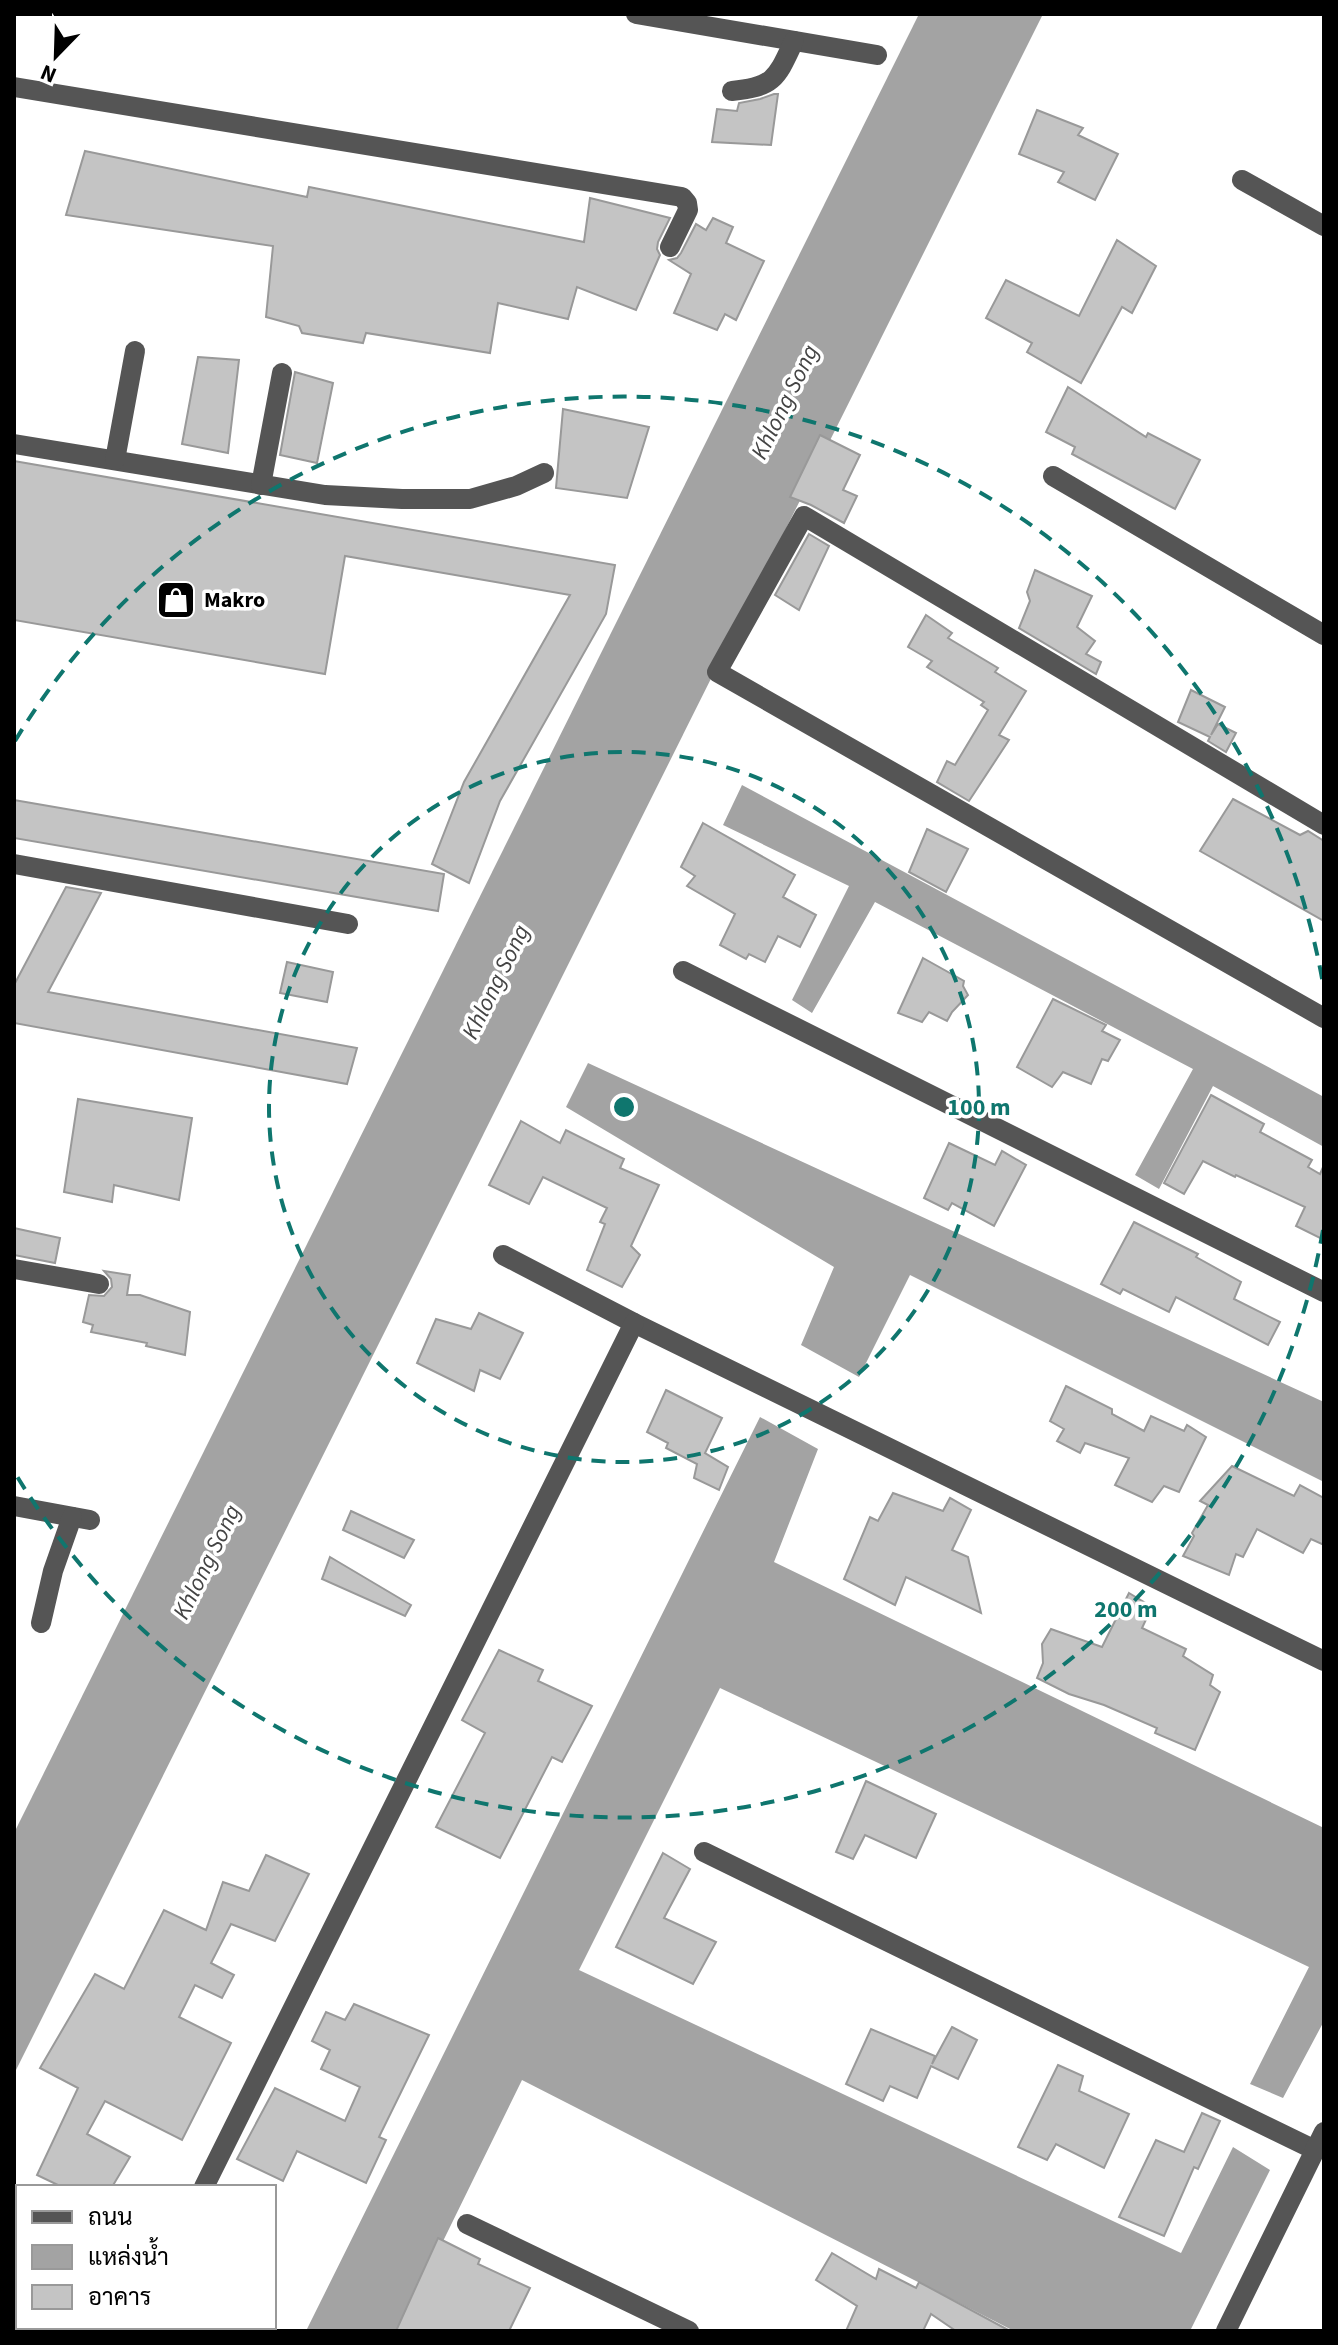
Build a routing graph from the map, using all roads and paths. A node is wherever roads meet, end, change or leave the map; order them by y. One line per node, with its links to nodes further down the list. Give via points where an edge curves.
1 (636, 14): 2 (street)
2 (794, 41): 3 (street); 5 (street, via 770,82)
3 (877, 55)
4 (14, 87): 8 (street, via 682,197 688,210)
5 (732, 91)
6 (1242, 180): 7 (street)
7 (1324, 226)
8 (670, 247)
9 (135, 351): 12 (street)
10 (282, 373): 15 (street)
11 (14, 444): 12 (street)
12 (115, 460): 15 (street)
13 (544, 473): 15 (street, via 470,499 325,495)
14 (1053, 476): 16 (street)
15 (261, 485)
16 (1324, 635)
17 (1324, 825): 21 (street, via 804,516 717,672)
18 (14, 864): 19 (street)
19 (348, 924)
20 (683, 971): 25 (street)
21 (1324, 1018)
22 (503, 1255): 26 (street)
23 (14, 1269): 24 (street)
24 (99, 1284)
25 (1324, 1292)
26 (634, 1323): 29 (street); 32 (street)
27 (14, 1506): 28 (street, via 81,1518 53,1571)
28 (41, 1623)
29 (1324, 1661)
30 (704, 1852): 31 (street)
31 (1319, 2141): 35 (street)
32 (205, 2185)
33 (467, 2224): 34 (street)
34 (689, 2331)
35 (1226, 2331)

